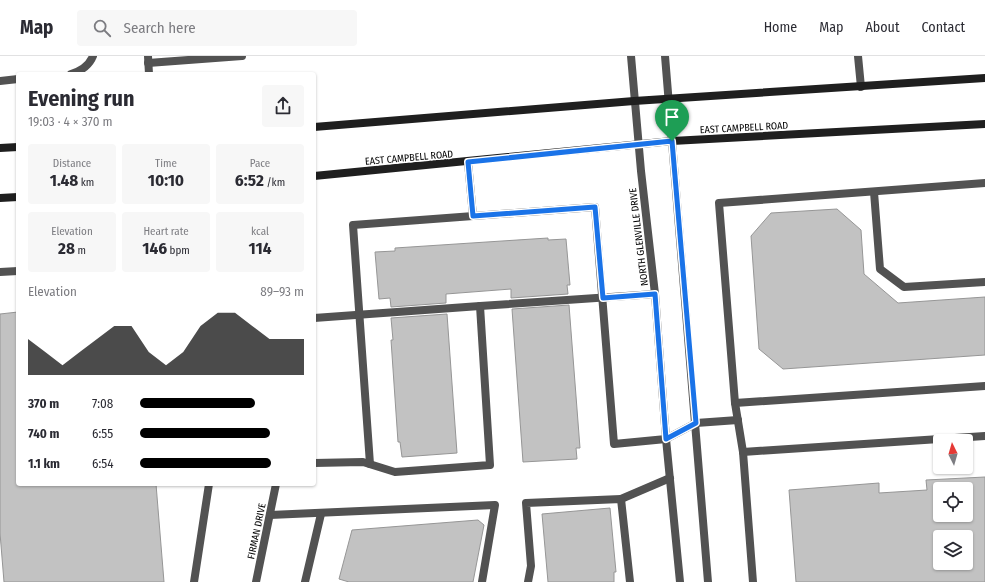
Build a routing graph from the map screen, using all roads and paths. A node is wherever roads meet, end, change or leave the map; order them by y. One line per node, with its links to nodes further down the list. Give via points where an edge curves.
1 (93, 56): 7 (street, via 90,63)
2 (242, 56): 6 (street)
3 (631, 56): 14 (street, NORTH GLENVILLE DRIVE)
4 (665, 56): 13 (street)
5 (858, 56): 12 (street)
6 (148, 59): 8 (street)
7 (75, 72)
8 (149, 72)
9 (985, 78): 12 (main road)
10 (16, 79): 11 (street)
11 (0, 81)
12 (861, 87): 13 (main road)
13 (669, 100): 14 (main road); 17 (street)
14 (634, 101): 16 (main road); 18 (street, NORTH GLENVILLE DRIVE)
15 (985, 124): 17 (main road, EAST CAMPBELL ROAD)
16 (316, 127)
17 (672, 141): 18 (main road, EAST CAMPBELL ROAD); 39 (street)
18 (638, 146): 21 (main road, EAST CAMPBELL ROAD); 31 (street, NORTH GLENVILLE DRIVE)
19 (16, 147): 20 (main road)
20 (0, 148)
21 (468, 162): 22 (main road, EAST CAMPBELL ROAD); 27 (street)
22 (316, 176)
23 (985, 183): 24 (street)
24 (874, 192): 30 (street, via 880,270 904,287); 37 (street, via 719,203)
25 (16, 197): 26 (main road)
26 (0, 198)
27 (473, 216): 32 (street, via 595,207); 34 (street, via 352,225)
28 (16, 271): 29 (street)
29 (0, 272)
30 (985, 282)
31 (655, 294): 32 (street); 41 (street, NORTH GLENVILLE DRIVE)
32 (603, 298): 33 (street); 41 (street, via 614,444)
33 (480, 306): 34 (street); 44 (street, via 490,465 396,472)
34 (359, 315): 35 (street); 44 (street)
35 (316, 318)
36 (985, 386): 37 (street)
37 (735, 403): 38 (street)
38 (738, 420): 39 (street); 42 (street)
39 (696, 423): 41 (street); 58 (street)
40 (985, 436): 42 (street)
41 (666, 439): 45 (street, NORTH GLENVILLE DRIVE)
42 (743, 452): 59 (street)
43 (316, 463): 44 (street)
44 (370, 464)
45 (670, 478): 48 (street); 57 (street, NORTH GLENVILLE DRIVE)
46 (209, 486): 51 (street)
47 (276, 486): 50 (street, FIRMAN DRIVE)
48 (621, 499): 55 (street, via 526,503 531,566); 56 (street)
49 (321, 514): 50 (street); 53 (street); 54 (street, via 495,505)
50 (270, 515): 52 (street, FIRMAN DRIVE)
51 (194, 582)
52 (256, 582)
53 (306, 582)
54 (482, 582)
55 (528, 582)
56 (630, 582)
57 (680, 582)
58 (708, 582)
59 (753, 582)

